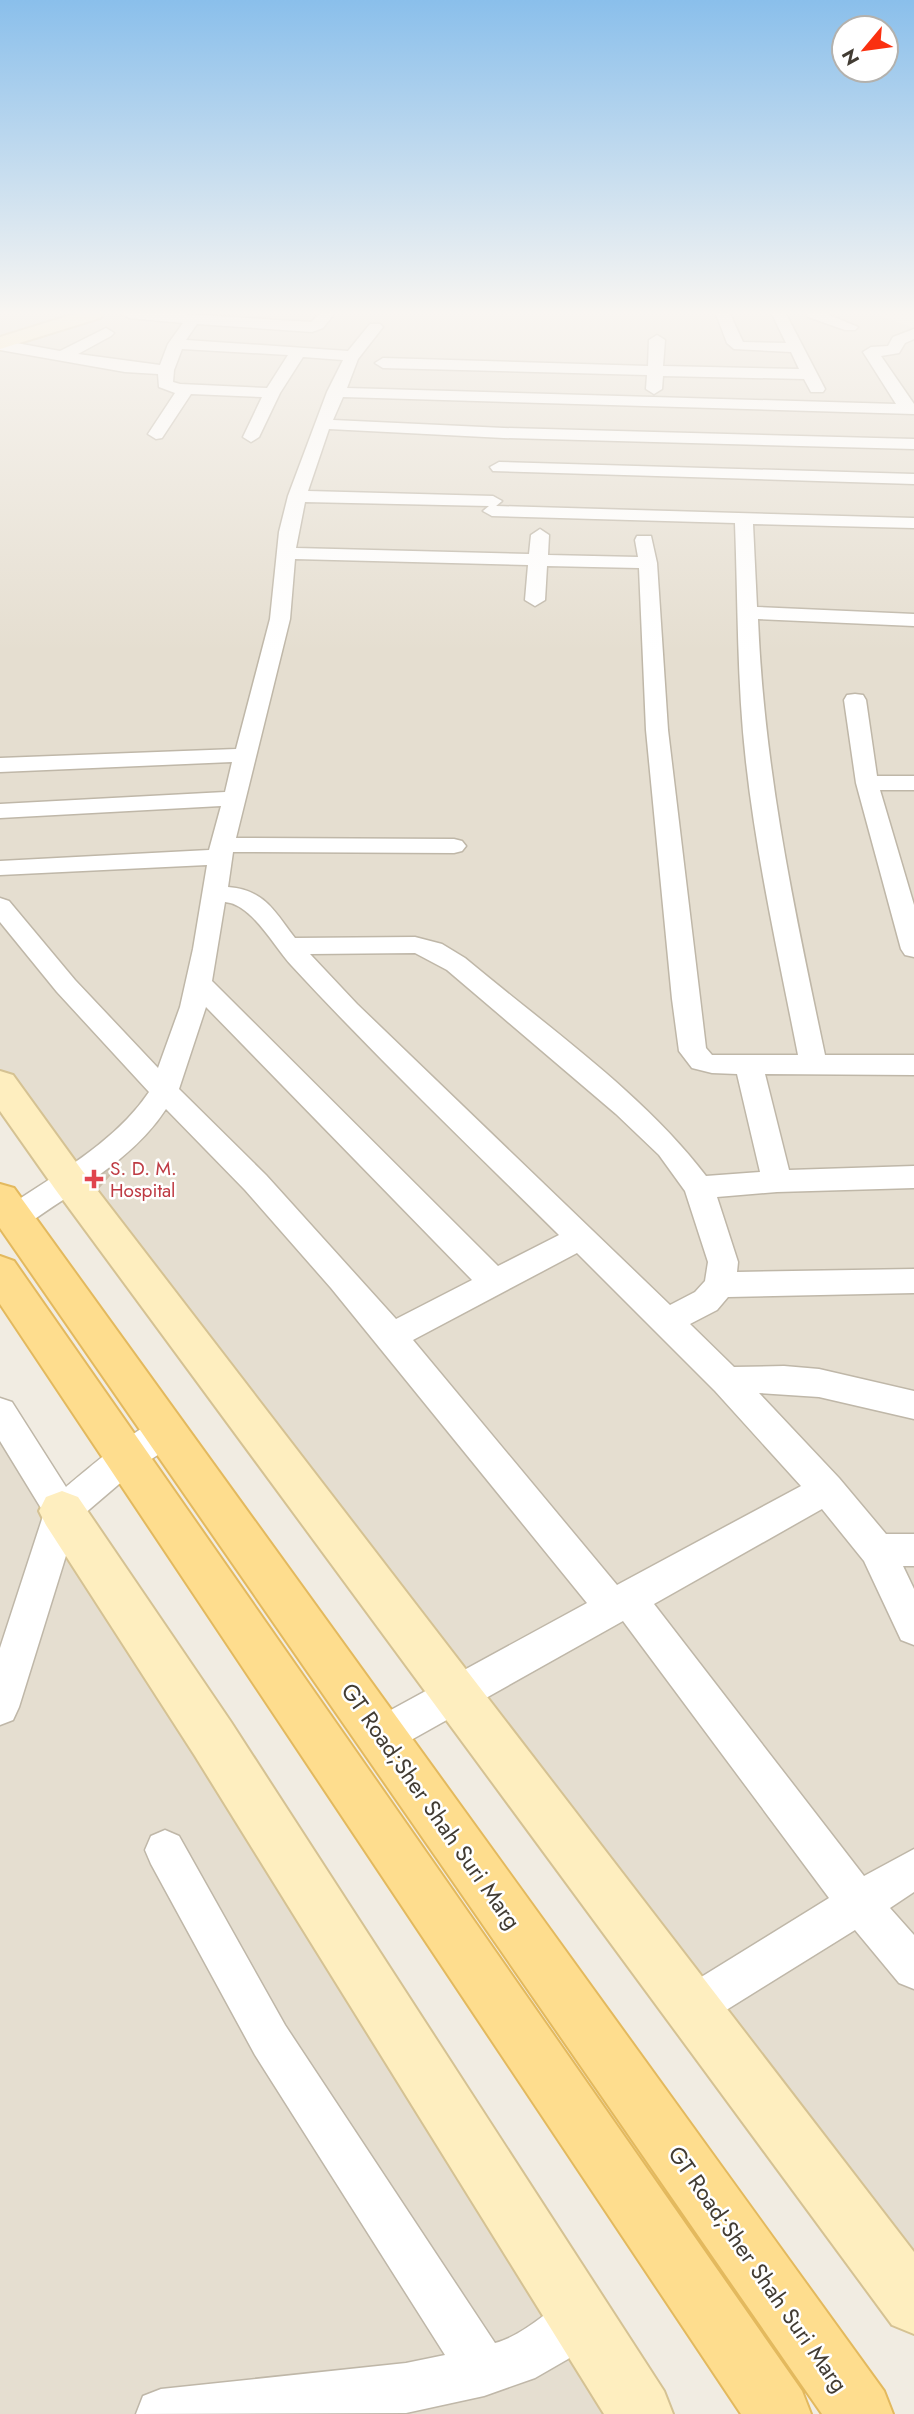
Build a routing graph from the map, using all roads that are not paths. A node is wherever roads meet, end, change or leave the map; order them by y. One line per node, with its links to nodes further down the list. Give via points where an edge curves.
1 (161, 427): 8 (street)
2 (256, 427): 10 (street)
3 (322, 427): 15 (street)
4 (376, 427): 7 (street)
5 (505, 427): 7 (street)
6 (654, 427): 9 (street)
7 (504, 433): 9 (street); 12 (street)
8 (156, 434)
9 (654, 436): 11 (street); 14 (street)
10 (251, 437)
11 (914, 444)
12 (499, 467): 14 (street); 16 (street)
13 (914, 480): 14 (street)
14 (652, 494): 16 (street); 17 (street)
15 (297, 496): 16 (street); 20 (street)
16 (492, 514)
17 (744, 517): 18 (street); 23 (street)
18 (914, 523)
19 (540, 535): 21 (street)
20 (286, 553): 21 (street); 26 (street, via 280,619)
21 (536, 560): 22 (street); 41 (street, via 646,552 657,730 690,1042 705,1063)
22 (535, 600)
23 (748, 614): 24 (street); 43 (street, via 757,764)
24 (914, 620)
25 (855, 700): 28 (street)
26 (243, 755): 27 (street); 30 (street)
27 (0, 765)
28 (867, 783): 29 (street); 36 (street)
29 (914, 783)
30 (233, 798): 31 (street); 33 (street)
31 (0, 811)
32 (454, 846): 33 (street)
33 (221, 851): 34 (street); 35 (street)
34 (0, 868)
35 (214, 894): 38 (street, via 247,898); 40 (street)
36 (907, 898): 39 (street)
37 (0, 906): 45 (street, via 66,986)
38 (288, 946): 49 (street, via 397,944 433,950 456,964 625,1107 669,1149); 51 (street)
39 (914, 949)
40 (199, 984): 45 (street); 54 (street)
41 (749, 1065): 43 (street); 48 (street)
42 (914, 1065): 43 (street)
43 (814, 1066)
44 (0, 1084): 47 (main road)
45 (164, 1091): 47 (street, via 121,1143); 57 (street, via 269,1195)
46 (914, 1177): 48 (street)
47 (68, 1179): 50 (street); 68 (main road)
48 (777, 1181): 49 (street)
49 (699, 1188): 55 (street, via 723,1262)
50 (7, 1208): 61 (main road, GT Road;Sher Shah Suri Marg)
51 (579, 1238): 54 (street); 56 (street)
52 (0, 1272): 61 (main road, GT Road;Sher Shah Suri Marg)
53 (914, 1281): 55 (street)
54 (494, 1282): 57 (street)
55 (720, 1285): 56 (street, via 706,1300)
56 (666, 1322): 58 (street)
57 (391, 1336): 66 (street)
58 (727, 1381): 59 (street, via 802,1381); 62 (street)
59 (914, 1405)
60 (0, 1412): 63 (street)
61 (146, 1445): 63 (street); 70 (main road, GT Road;Sher Shah Suri Marg); 81 (main road, GT Road;Sher Shah Suri Marg)
62 (827, 1489): 64 (street); 66 (street)
63 (62, 1511): 69 (street); 77 (main road, via 221,1751)
64 (877, 1550): 65 (street); 67 (street)
65 (914, 1550)
66 (620, 1602): 68 (street); 73 (street)
67 (914, 1628)
68 (457, 1694): 70 (street); 75 (main road)
69 (0, 1707)
70 (382, 1736): 82 (main road, GT Road;Sher Shah Suri Marg)
71 (165, 1850): 78 (street, via 270,2040)
72 (914, 1869): 73 (street)
73 (859, 1903): 74 (street); 75 (street)
74 (914, 1968)
75 (692, 2007): 76 (main road)
76 (914, 2303)
77 (579, 2318): 78 (street, via 518,2361); 80 (main road)
78 (484, 2371): 79 (street, via 406,2388)
79 (161, 2414)
80 (641, 2414)
81 (779, 2414)
82 (861, 2414)

